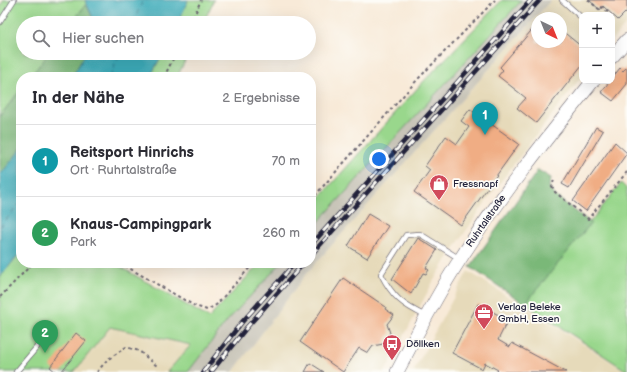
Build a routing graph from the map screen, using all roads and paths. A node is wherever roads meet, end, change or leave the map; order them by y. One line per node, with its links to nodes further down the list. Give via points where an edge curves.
1 (14, 0): 9 (lane)
2 (201, 0): 8 (path)
3 (495, 0): 17 (path, via 417,80)
4 (562, 0): 7 (lane)
5 (588, 0): 6 (path, via 600,10 602,7)
6 (607, 12)
7 (579, 15)
8 (194, 16)
9 (0, 22)
10 (627, 40): 11 (main road)
11 (615, 49)
12 (172, 60): 13 (path)
13 (166, 72)
14 (591, 84): 18 (main road, Ruhrtalstraße, via 532,157)
15 (627, 172): 16 (path, via 588,219 555,192 552,186)
16 (554, 180)
17 (316, 194)
18 (460, 259): 23 (main road, Ruhrtalstraße); 23 (lane, via 420,234 406,235 381,274 389,291 396,298)
19 (27, 268): 22 (path)
20 (129, 268): 21 (path, via 206,310 216,305)
21 (249, 268)
22 (0, 297)
23 (427, 316): 28 (main road, Ruhrtalstraße)
24 (37, 347): 26 (lane)
25 (158, 366): 27 (path, via 139,351 126,347 107,360)
26 (16, 372)
27 (97, 372)
28 (397, 372)

